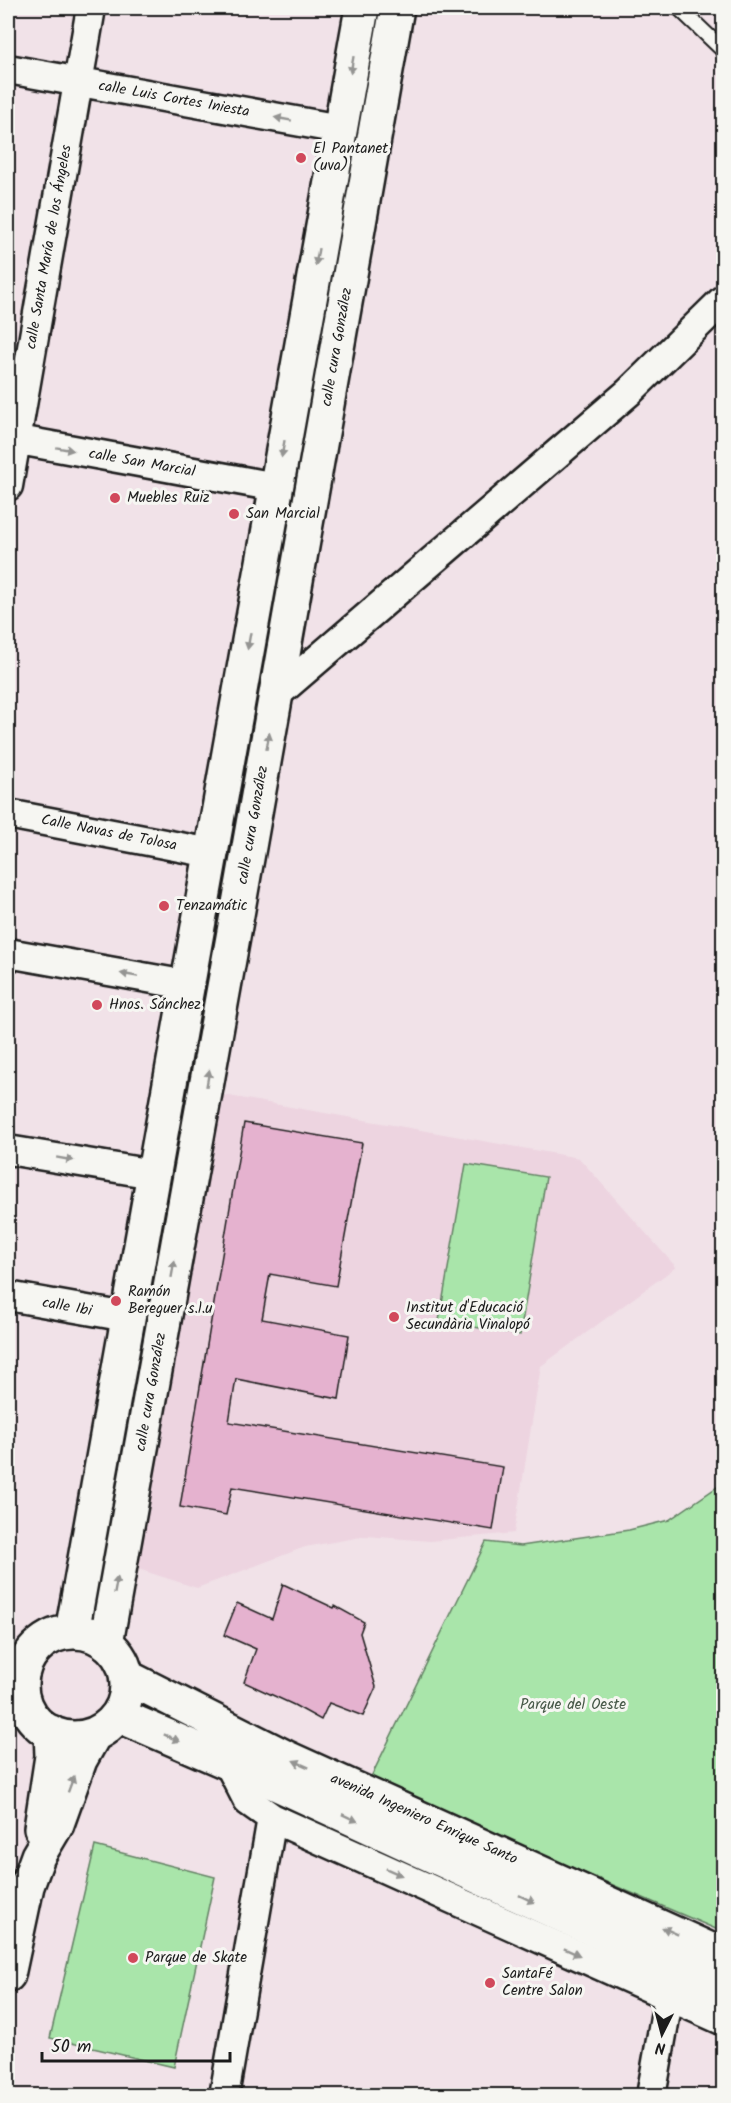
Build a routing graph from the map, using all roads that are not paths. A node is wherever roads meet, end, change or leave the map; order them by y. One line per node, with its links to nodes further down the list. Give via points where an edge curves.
1 (91, 8): 7 (street, calle Santa María de los Ángeles)
2 (362, 8): 8 (main road, one-way to 8)
3 (397, 8): 13 (main road, calle cura González)
4 (679, 8): 5 (lane)
5 (723, 51)
6 (8, 69): 7 (street, calle Luis Cortes Iniesta)
7 (78, 82): 8 (street, calle Luis Cortes Iniesta, one-way to 7); 10 (street, calle Santa María de los Ángeles)
8 (340, 129): 12 (main road, one-way to 12)
9 (723, 299): 13 (street, via 629,392)
10 (12, 439): 11 (street, calle Santa María de los Ángeles); 12 (street, calle San Marcial, one-way to 12)
11 (8, 486)
12 (276, 487): 15 (main road, one-way to 15)
13 (276, 695): 23 (main road, calle cura González, one-way to 13)
14 (8, 814): 15 (street, Calle Navas de Tolosa)
15 (211, 853): 17 (main road)
16 (8, 953): 17 (street, one-way to 16)
17 (187, 985): 19 (main road)
18 (8, 1150): 19 (street, one-way to 19)
19 (153, 1174): 21 (main road)
20 (8, 1296): 21 (street, calle Ibi)
21 (127, 1317): 22 (main road)
22 (72, 1632): 23 (main road); 24 (main road, via 50,1639)
23 (106, 1643): 25 (main road, via 116,1652)
24 (17, 1666): 27 (main road, via 23,1700 32,1717)
25 (127, 1677): 26 (main road, via 124,1703); 31 (main road, avenida Ingeniero Enrique Santo, one-way to 25, via 285,1757)
26 (106, 1724): 27 (main road, via 78,1738); 28 (main road, avenida Ingeniero Enrique Santo, one-way to 28); 30 (main road, one-way to 26, via 57,1824 80,1760)
27 (51, 1732): 30 (main road, via 51,1756)
28 (228, 1762): 29 (street, via 248,1801); 33 (main road, avenida Ingeniero Enrique Santo, one-way to 33)
29 (272, 1818): 34 (street, one-way to 34); 36 (street)
30 (24, 1875): 32 (main road)
31 (723, 1956)
32 (8, 1976)
33 (723, 1990)
34 (669, 1995): 35 (street); 37 (street)
35 (723, 2021)
36 (224, 2096)
37 (651, 2096)

